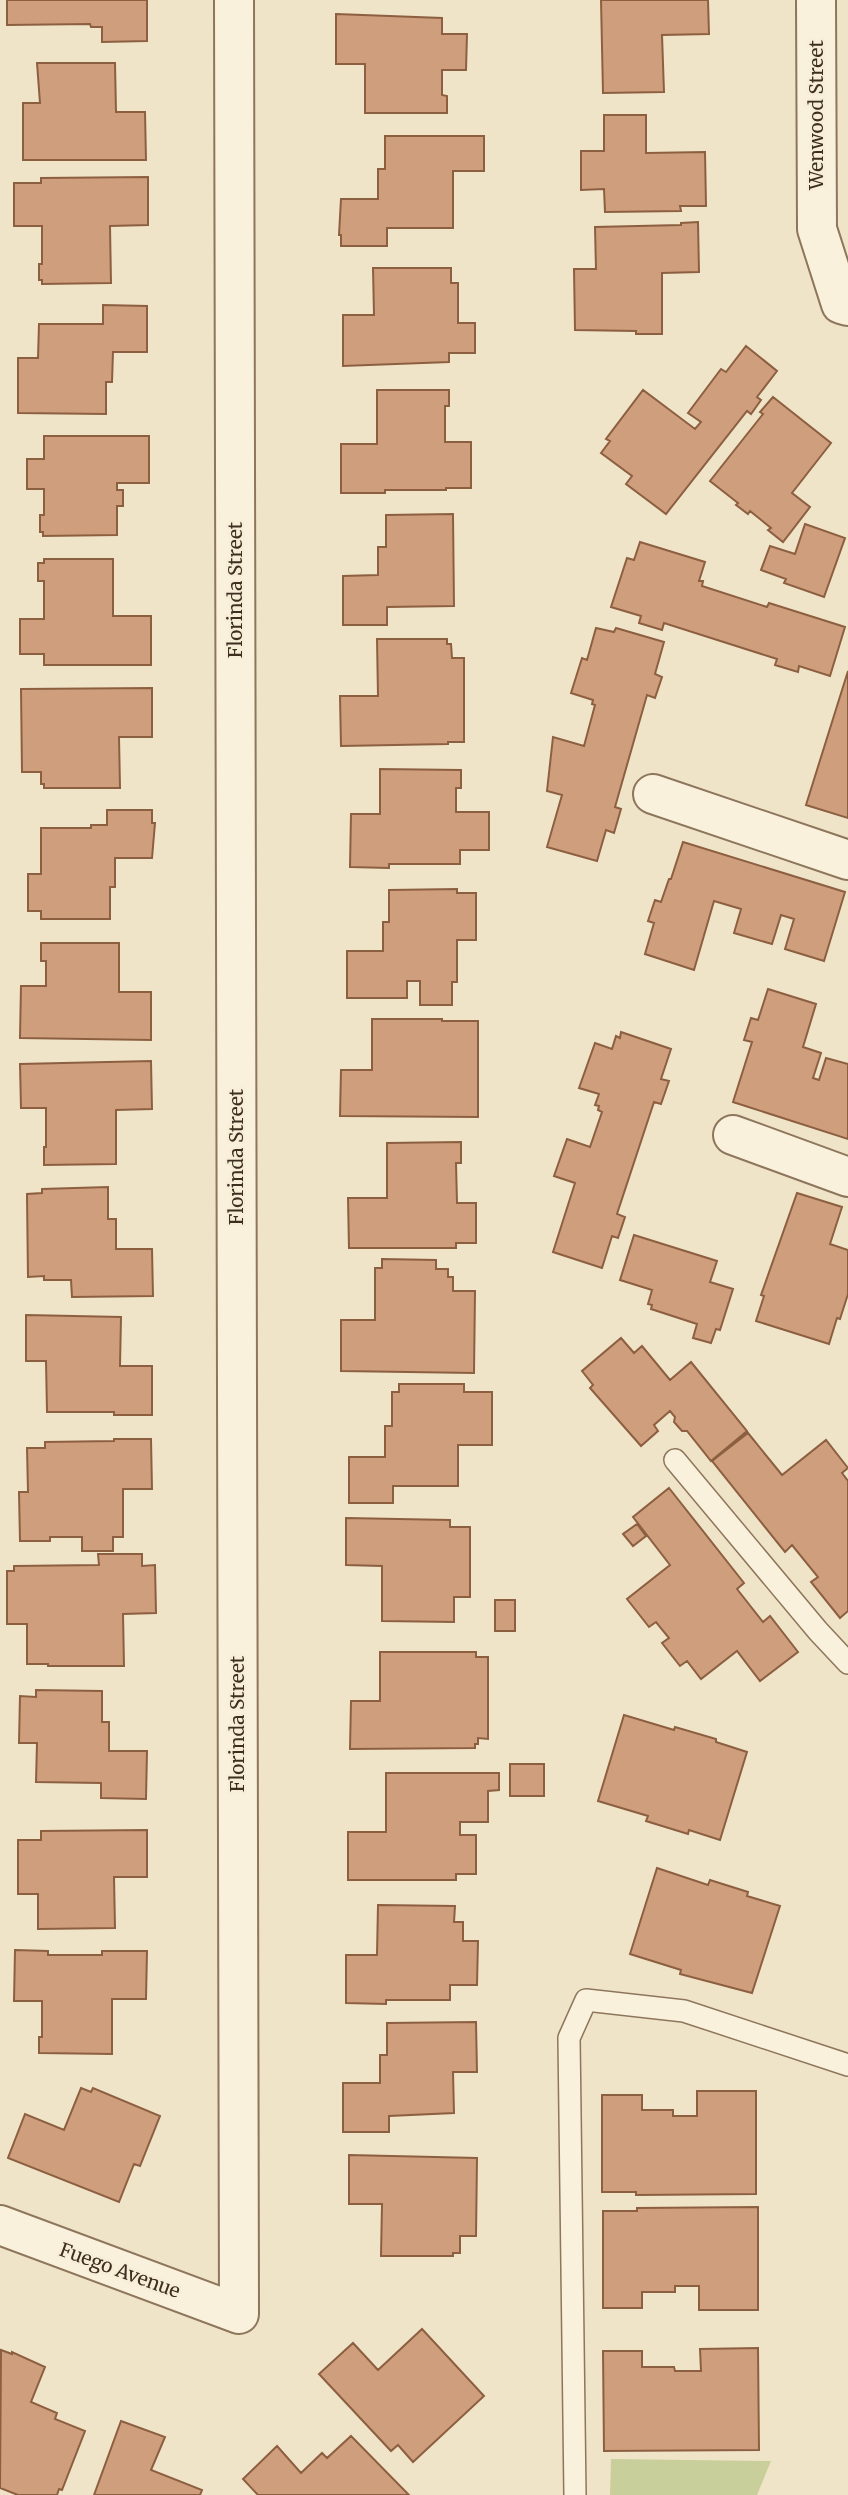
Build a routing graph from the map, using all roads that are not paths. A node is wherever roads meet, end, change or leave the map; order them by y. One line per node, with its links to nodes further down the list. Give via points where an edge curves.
1 (234, 0): 12 (street, Florinda Street)
2 (816, 0): 3 (street, Wenwood Street, via 817,229 841,304)
3 (848, 306)
4 (653, 794): 5 (street)
5 (848, 860)
6 (733, 1135): 7 (street)
7 (848, 1177)
8 (675, 1460): 9 (lane)
9 (848, 1663)
10 (848, 2066): 13 (lane, via 684,2011 586,2000 569,2038)
11 (0, 2225): 12 (street, Fuego Avenue)
12 (239, 2314)
13 (575, 2495)

